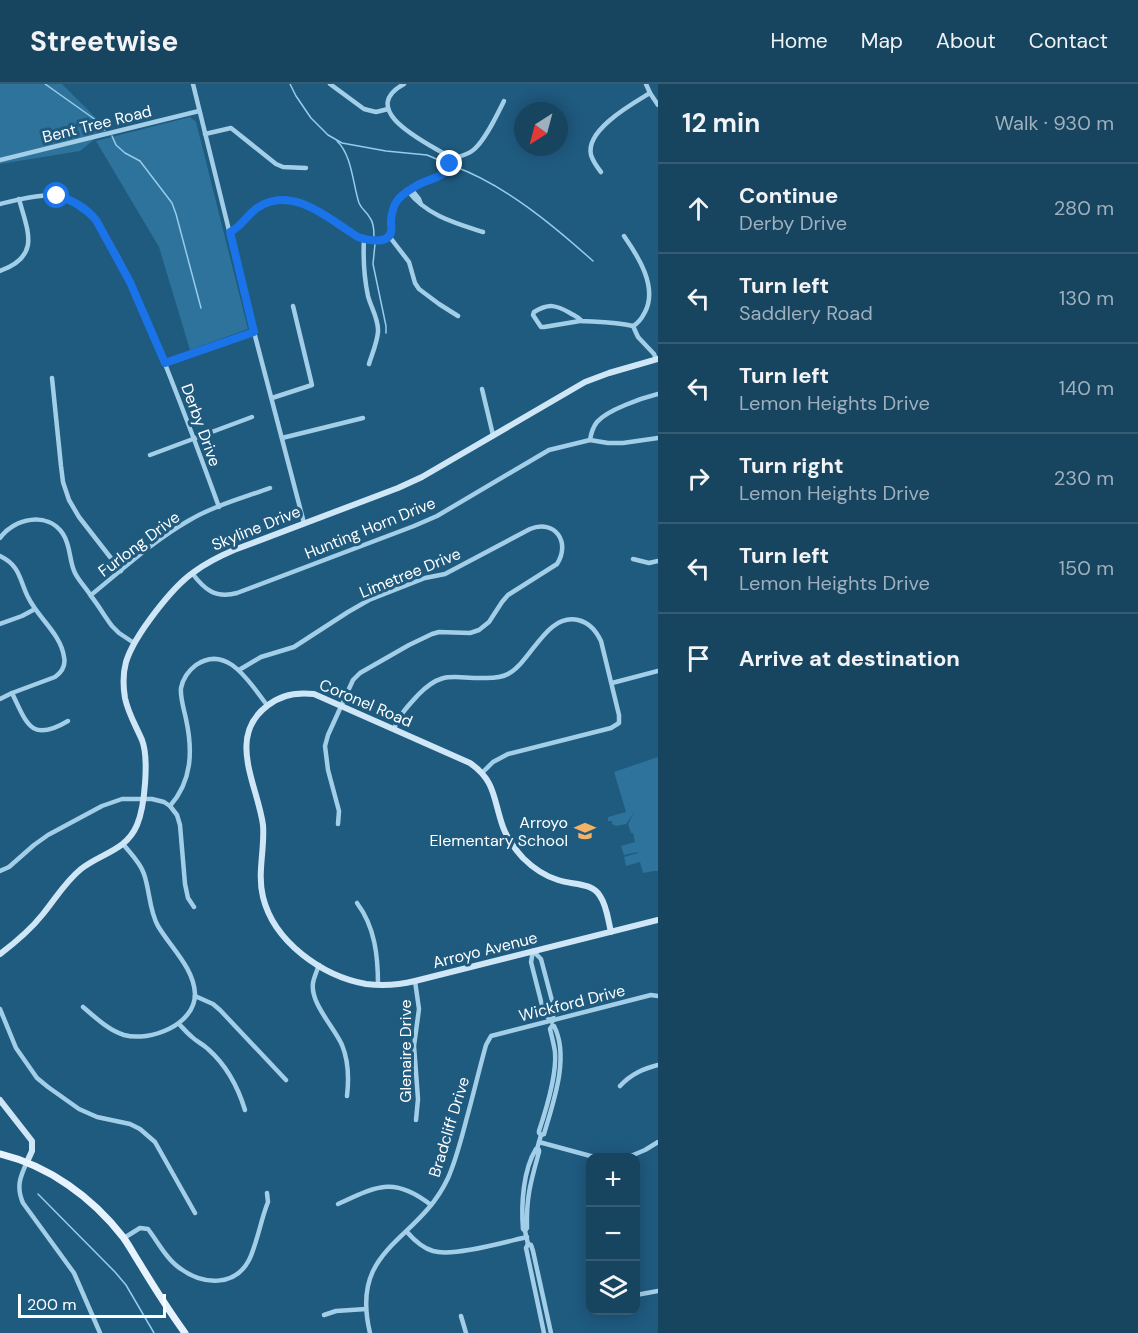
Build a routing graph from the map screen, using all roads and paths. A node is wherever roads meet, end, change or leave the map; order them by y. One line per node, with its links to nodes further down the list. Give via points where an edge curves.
1 (193, 84): 9 (street)
2 (330, 84): 8 (street, via 364,109)
3 (404, 84): 8 (street, via 387,98)
4 (646, 84): 5 (street)
5 (650, 93): 7 (street); 14 (street, via 599,131 591,155)
6 (504, 101): 12 (street, via 475,149)
7 (658, 105)
8 (388, 109): 12 (street, via 403,127)
9 (199, 111): 10 (street); 11 (street, Bent Tree Road)
10 (205, 134): 13 (street, via 231,128 270,161 283,167); 18 (street)
11 (0, 160)
12 (449, 160): 15 (street, via 445,173)
13 (306, 168)
14 (601, 172)
15 (410, 190): 19 (street, via 416,202 433,214); 20 (street, via 395,203)
16 (19, 199): 17 (street, Derby Drive); 23 (street, via 28,232 26,253 12,267); 30 (street, Derby Drive, via 57,196 74,201 90,213 130,282)
17 (0, 204)
18 (230, 232): 22 (street, via 263,204 291,200 309,206); 28 (street)
19 (483, 232)
20 (389, 236): 22 (street); 25 (street, via 409,262 419,289)
21 (624, 236): 27 (street, via 639,260 649,290 649,304)
22 (364, 239): 31 (street, via 363,265 378,331)
23 (0, 272)
24 (293, 306): 35 (street, via 312,386)
25 (458, 316)
26 (582, 321): 26 (street, via 558,306 541,308 533,315 541,327); 27 (street)
27 (633, 326): 29 (street)
28 (254, 332): 30 (street); 35 (street)
29 (657, 359): 38 (street, Skyline Drive, via 585,382)
30 (165, 363): 39 (street, Derby Drive)
31 (369, 364)
32 (52, 378): 51 (street, via 63,482 69,500)
33 (482, 389): 38 (street)
34 (658, 394): 42 (street, via 634,401 598,420)
35 (272, 398): 40 (street)
36 (252, 417): 39 (street)
37 (363, 418): 40 (street)
38 (493, 435): 46 (street, Skyline Drive, via 414,481)
39 (194, 438): 43 (street); 45 (street, Derby Drive)
40 (282, 438): 46 (street)
41 (658, 438): 42 (street, Hunting Horn Drive, via 623,443)
42 (590, 440): 52 (street, Hunting Horn Drive, via 541,454 414,526 237,593 213,592)
43 (150, 455)
44 (270, 488): 45 (street, Furlong Drive)
45 (219, 507): 51 (street, Furlong Drive, via 189,520)
46 (304, 523): 52 (street, Skyline Drive, via 222,555)
47 (0, 538): 53 (street, via 19,522 37,519 52,523 67,541 74,571)
48 (0, 556): 54 (street, via 15,568)
49 (633, 559): 50 (street)
50 (658, 561)
51 (121, 571): 53 (street, Furlong Drive)
52 (192, 573): 56 (street, Skyline Drive, via 168,597)
53 (91, 595): 56 (street, via 112,626)
54 (35, 609): 55 (street); 60 (street, via 61,647 64,666 56,677)
55 (0, 624)
56 (134, 643): 67 (street, Skyline Drive, via 123,687 126,706 145,748)
57 (239, 670): 62 (street); 63 (street, Limetree Drive, via 261,657 294,648 369,600 446,574 537,526 545,526 559,536 563,551 557,564 508,595 485,626 470,633 439,632 409,645 360,674); 68 (street, via 224,660 210,660 197,664 185,677 181,695 188,728 188,777)
58 (658, 671): 59 (street)
59 (612, 683): 65 (street, via 595,630 586,622 573,619 548,630 524,661 508,674 493,678 450,676 435,681 404,710); 66 (street, via 619,723 508,754)
60 (12, 693): 61 (street); 64 (street, via 30,726 49,731)
61 (0, 699)
62 (267, 705): 63 (street, Coronel Road, via 291,694 306,693); 78 (street, via 253,721 246,750 263,829 264,900 285,939)
63 (341, 705): 65 (street, Coronel Road); 69 (street, via 325,746 339,811)
64 (68, 722)
65 (394, 729): 66 (street, Coronel Road, via 462,758)
66 (482, 773): 75 (street, Coronel Road, via 492,787 502,825 518,853 553,879 595,890 602,898)
67 (143, 798): 68 (street); 70 (street, Skyline Drive, via 136,826); 71 (street, via 122,798 102,806 48,835)
68 (170, 806): 73 (street, via 179,820 185,884)
69 (338, 824)
70 (123, 844): 77 (street, Skyline Drive, via 75,874 29,930); 81 (street, via 142,869 153,917 191,975)
71 (0, 872)
72 (357, 903): 80 (street, via 369,921 376,946)
73 (194, 907)
74 (658, 920): 75 (street, Arroyo Avenue)
75 (611, 932): 76 (street, Arroyo Avenue)
76 (534, 951): 79 (street, Arroyo Avenue); 85 (street, via 531,962 544,1013); 85 (street, via 541,959 555,1012)
77 (0, 954)
78 (320, 965): 80 (street, Arroyo Avenue, via 347,980); 91 (street, via 314,976 313,992 343,1047 349,1077)
79 (415, 981): 80 (street, Arroyo Avenue); 94 (street, Glenaire Drive)
80 (378, 985)
81 (195, 996): 86 (street); 89 (street, via 220,1010)
82 (658, 996): 85 (street, Wickford Drive)
83 (82, 1007): 86 (street, via 124,1035 146,1035)
84 (0, 1009): 104 (street, via 16,1048 37,1078 79,1109 140,1129 155,1142)
85 (552, 1023): 87 (street, Wickford Drive); 95 (street, via 560,1045 560,1065 554,1099)
86 (179, 1024): 93 (street, via 225,1068)
87 (491, 1036): 103 (street, Bradcliff Drive, via 452,1169)
88 (658, 1065): 90 (street, via 634,1074)
89 (286, 1080)
90 (620, 1086)
91 (347, 1096)
92 (0, 1100): 100 (street, via 32,1141)
93 (245, 1110)
94 (416, 1120)
95 (539, 1142): 99 (street); 106 (street, via 527,1202)
96 (658, 1142): 97 (street)
97 (638, 1153)
98 (0, 1154): 100 (main road)
99 (586, 1155)
100 (27, 1162): 107 (main road, via 56,1177 91,1203); 114 (street, via 19,1186 23,1203 74,1273)
101 (267, 1193): 107 (street, via 249,1260 231,1279 206,1280 180,1269 148,1229 140,1228)
102 (338, 1204): 103 (street, via 387,1186 408,1190)
103 (431, 1205): 105 (street, Bradcliff Drive)
104 (195, 1213)
105 (407, 1232): 106 (street, via 425,1248 444,1253); 111 (street, Bradcliff Drive, via 378,1261 367,1286)
106 (527, 1237): 108 (street)
107 (124, 1238): 115 (main road)
108 (528, 1244): 118 (street); 119 (street, via 533,1251)
109 (658, 1291): 110 (street)
110 (640, 1295)
111 (366, 1309): 112 (street); 116 (street, Bradcliff Drive)
112 (324, 1315)
113 (461, 1316): 117 (street)
114 (100, 1333)
115 (185, 1333)
116 (370, 1333)
117 (466, 1333)
118 (544, 1333)
119 (551, 1333)

